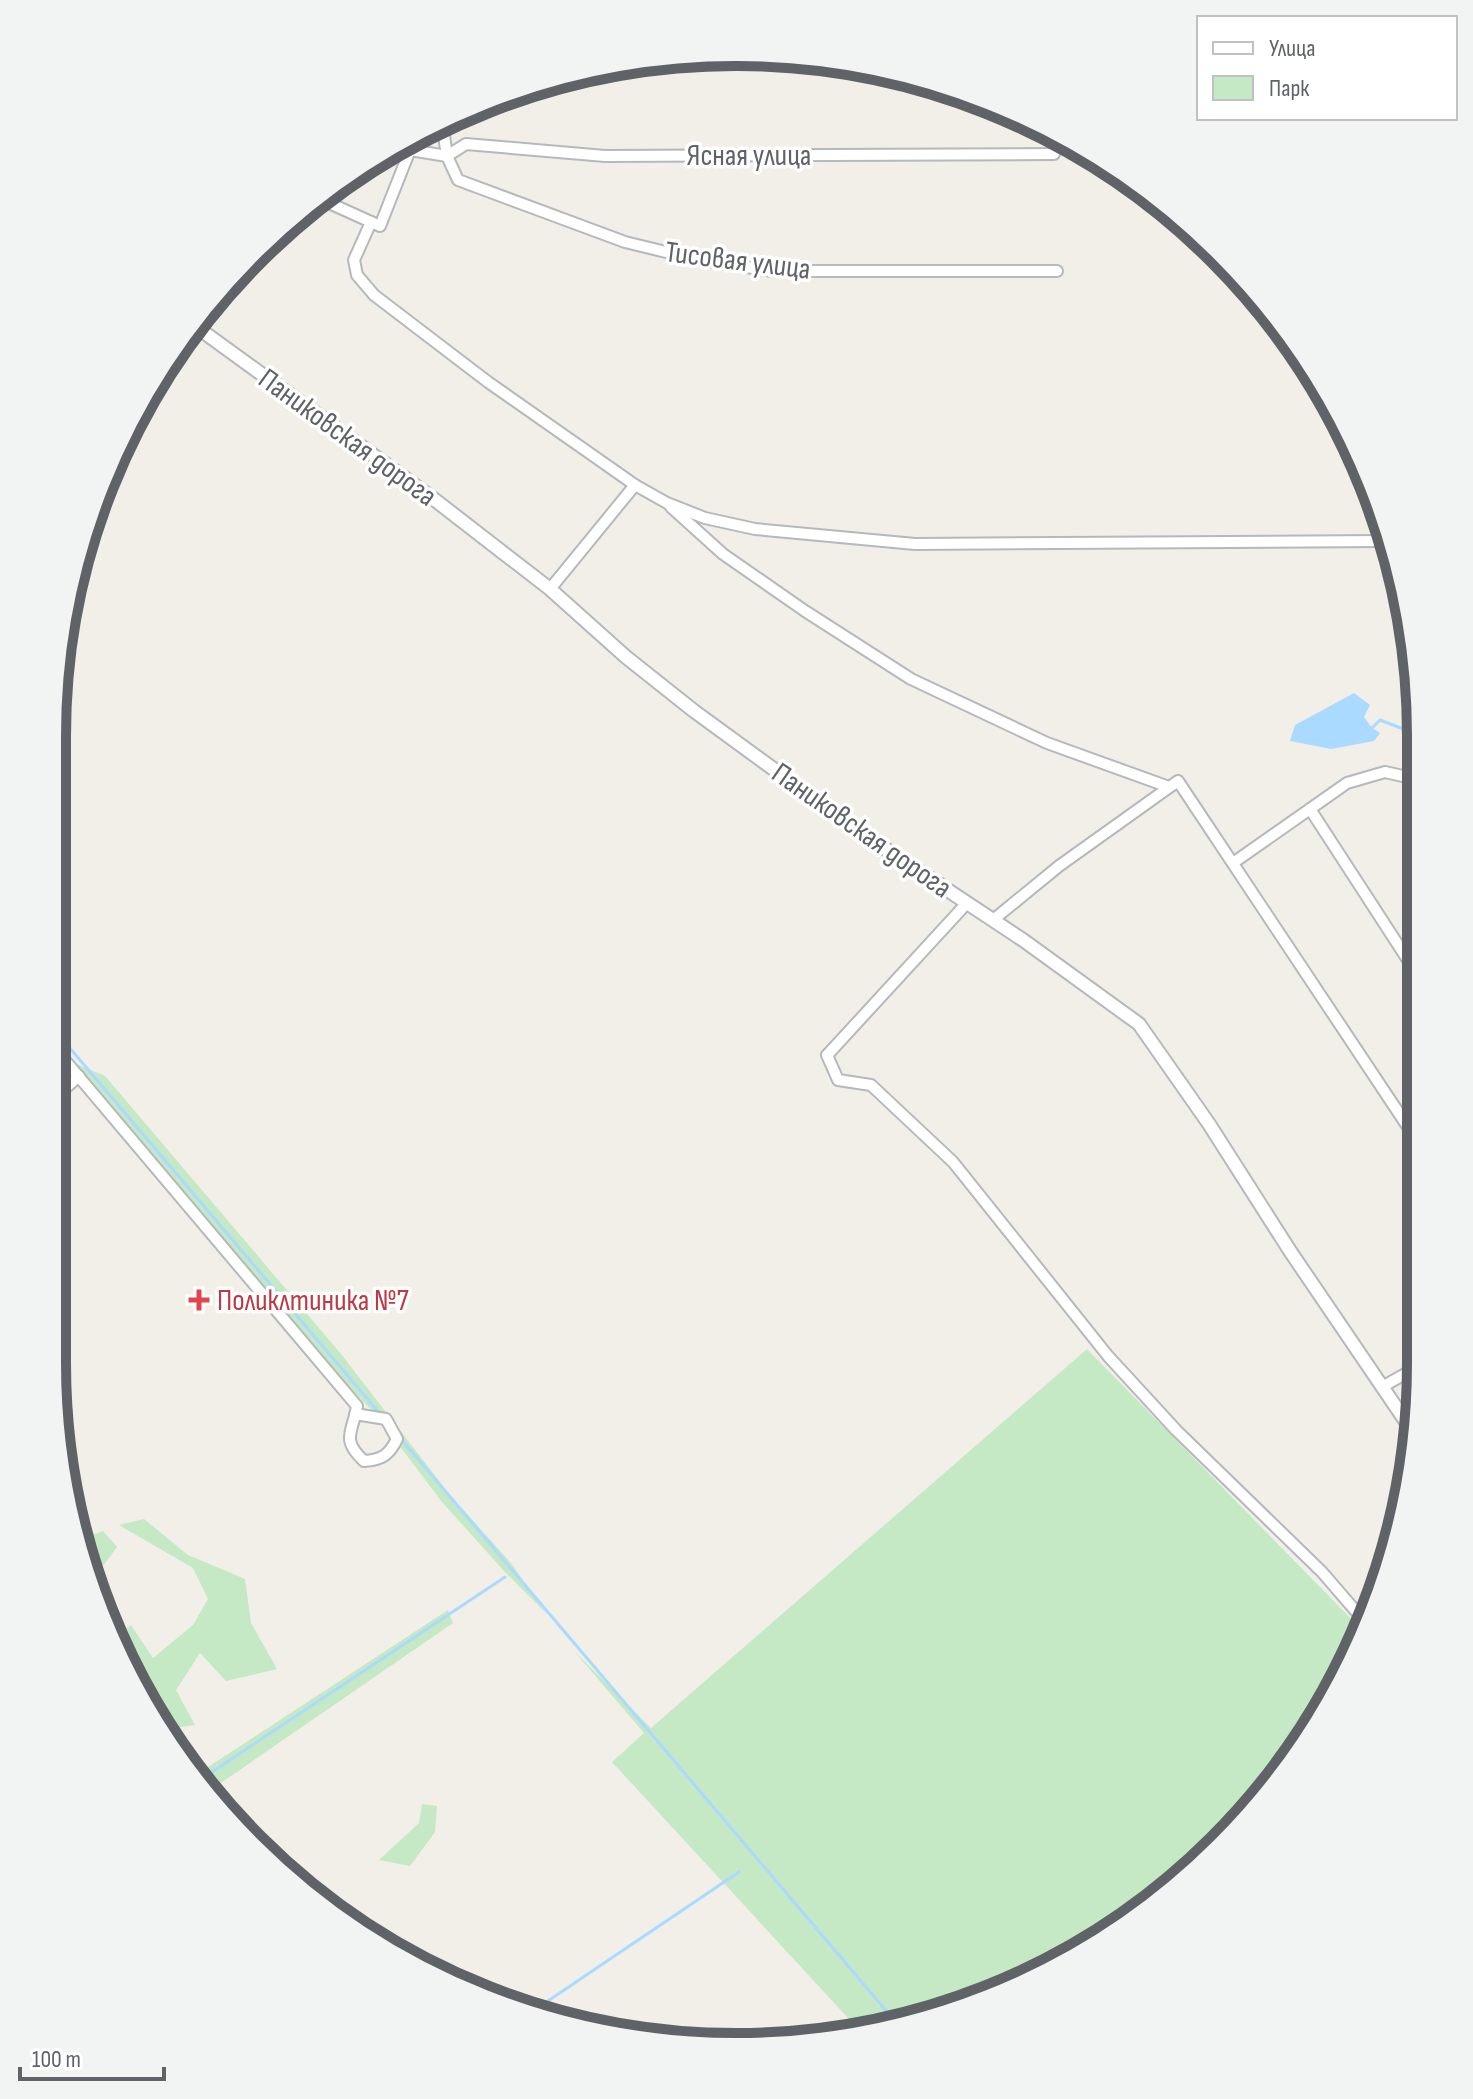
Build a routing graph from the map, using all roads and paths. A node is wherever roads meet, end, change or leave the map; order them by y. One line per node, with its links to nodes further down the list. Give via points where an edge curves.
1 (444, 133): 5 (street)
2 (412, 150): 5 (street)
3 (409, 151): 7 (street, via 380,226)
4 (1054, 154): 5 (street, Ясная улица, via 605,156 466,144)
5 (447, 156): 8 (street, Тисовая улица, via 458,180 625,242 699,260 773,271)
6 (330, 203): 7 (street)
7 (371, 222): 10 (street, via 354,260 357,275 374,295)
8 (1057, 271)
9 (203, 331): 13 (street, Паниковская дорога)
10 (635, 485): 11 (street); 13 (street)
11 (667, 503): 12 (street, via 755,529 915,544); 15 (street, via 723,554 911,679 1047,743)
12 (1377, 541)
13 (550, 589): 18 (street, Паниковская дорога, via 694,711)
14 (1407, 777): 16 (street, via 1385,772 1347,783)
15 (1169, 787): 17 (street, via 1178,781); 19 (street)
16 (1310, 809): 17 (street); 20 (street)
17 (1233, 863): 24 (street)
18 (967, 903): 19 (street, Паниковская дорога); 29 (street, via 827,1055 838,1080 871,1085 953,1162 1108,1356)
19 (993, 920): 26 (street, Паниковская дорога, via 1139,1024)
20 (1407, 959)
21 (66, 1061): 22 (street)
22 (79, 1076): 23 (street); 27 (street, via 357,1406)
23 (66, 1088)
24 (1407, 1125)
25 (1407, 1373): 26 (street)
26 (1382, 1387): 28 (street, Паниковская дорога)
27 (355, 1414): 27 (street, via 349,1435 353,1450 364,1461 381,1460 397,1439 392,1428 386,1419)
28 (1404, 1420)
29 (1358, 1614)

